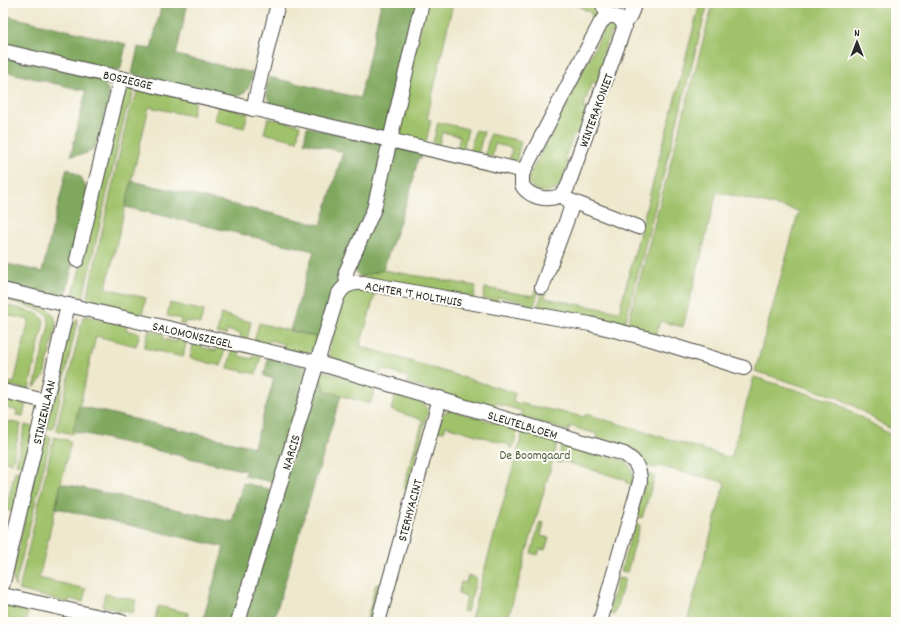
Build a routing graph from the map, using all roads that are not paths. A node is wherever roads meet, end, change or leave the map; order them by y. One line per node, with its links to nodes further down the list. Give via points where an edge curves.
1 (278, 3): 9 (street)
2 (422, 3): 10 (street, ACHTER 'T HOLTHUIS)
3 (602, 3): 5 (street)
4 (635, 3): 6 (street, WINTERAKONIET, via 629,18)
5 (608, 16): 6 (street, via 616,16); 11 (street, via 601,22)
6 (623, 23): 12 (street, WINTERAKONIET, via 620,40 567,188)
7 (3, 51): 8 (street, BOSZEGGE)
8 (121, 78): 9 (street, BOSZEGGE); 14 (street)
9 (254, 109): 10 (street, BOSZEGGE)
10 (390, 140): 11 (street); 15 (street, ACHTER 'T HOLTHUIS, via 374,209 346,272)
11 (524, 171): 12 (street, via 522,185 531,194 553,199)
12 (568, 199): 13 (street); 16 (street, WINTERAKONIET)
13 (638, 227)
14 (77, 260)
15 (347, 285): 19 (street, NARCIS, via 339,293); 20 (street, ACHTER 'T HOLTHUIS, via 363,283 563,318 654,340)
16 (542, 287)
17 (3, 290): 18 (street)
18 (68, 305): 19 (street, SALOMONSZEGEL); 23 (street, STINZENLAAN)
19 (318, 362): 22 (street, SLEUTELBLOEM); 27 (street, NARCIS)
20 (744, 368)
21 (3, 391): 23 (street)
22 (440, 398): 28 (street, STERHYACINT); 29 (street, SLEUTELBLOEM, via 624,454 633,459 640,473 640,482)
23 (45, 401): 24 (street, STINZENLAAN)
24 (3, 583)
25 (3, 595): 26 (street)
26 (122, 622)
27 (238, 622)
28 (378, 622)
29 (600, 622)

